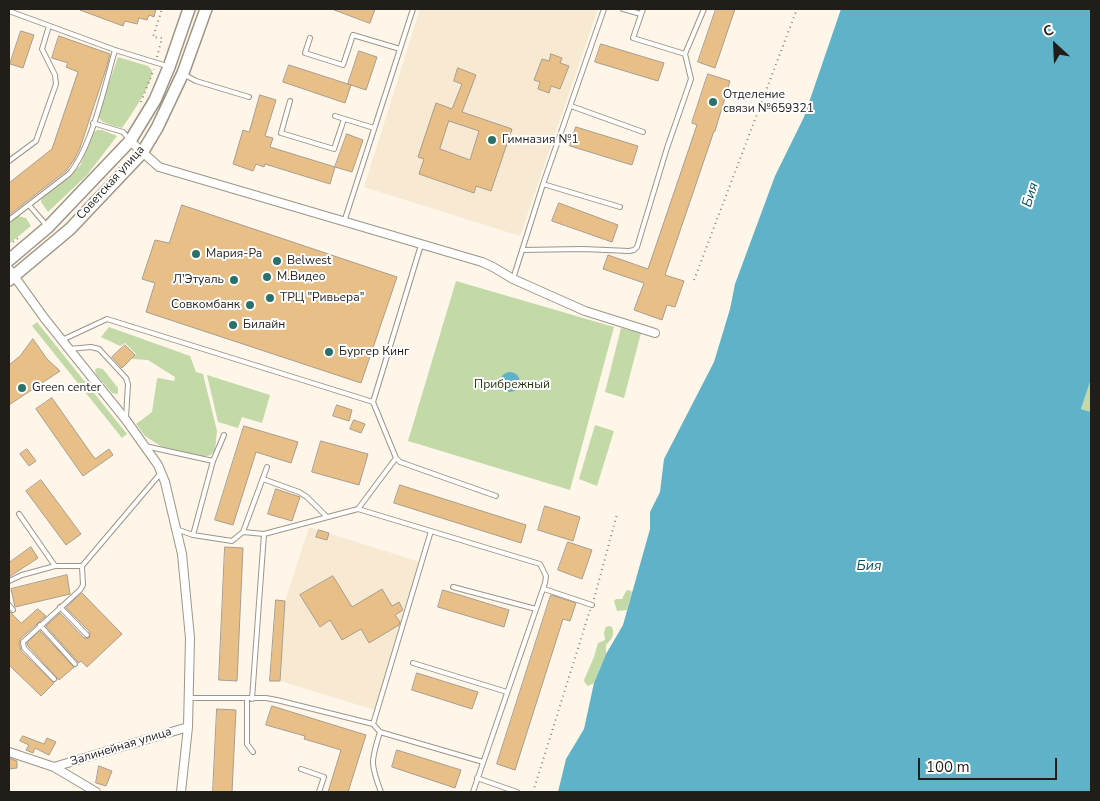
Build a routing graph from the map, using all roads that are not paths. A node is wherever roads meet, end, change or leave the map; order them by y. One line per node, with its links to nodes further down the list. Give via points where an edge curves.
1 (190, 9): 15 (main road, Советская улица)
2 (206, 9): 16 (main road, Советская улица)
3 (413, 9): 12 (lane)
4 (604, 9): 19 (lane)
5 (623, 9): 9 (lane)
6 (642, 9): 9 (lane)
7 (704, 9): 14 (lane)
8 (9, 11): 10 (lane)
9 (641, 14): 14 (lane, via 633,38)
10 (48, 26): 13 (lane); 27 (lane, via 42,49 56,84 36,141)
11 (310, 38): 12 (lane, via 305,53 343,65 353,35)
12 (400, 49): 23 (lane)
13 (115, 50): 15 (lane); 22 (lane)
14 (685, 54): 35 (lane, via 691,79 634,250)
15 (169, 67): 16 (main road); 25 (main road, Советская улица, via 155,100)
16 (183, 73): 17 (lane); 26 (main road, Советская улица)
17 (249, 97)
18 (290, 101): 21 (lane, via 281,133 334,149)
19 (571, 106): 24 (lane); 28 (lane)
20 (335, 116): 21 (lane)
21 (344, 118): 23 (lane)
22 (93, 123): 25 (lane, via 123,132); 29 (lane, via 76,165 69,174)
23 (374, 128): 32 (lane)
24 (643, 132)
25 (130, 140): 26 (street); 33 (main road, Советская улица)
26 (142, 153): 32 (street, via 159,167); 37 (main road, Советская улица, via 70,229)
27 (9, 161)
28 (544, 184): 30 (lane); 35 (lane)
29 (29, 205): 31 (lane); 33 (lane)
30 (620, 207)
31 (9, 220)
32 (344, 222): 34 (street)
33 (48, 227): 36 (main road, Советская улица)
34 (421, 245): 38 (street, via 493,266); 42 (lane)
35 (522, 250): 38 (lane)
36 (9, 260)
37 (10, 275): 40 (street)
38 (513, 280): 39 (street, via 585,311)
39 (655, 334)
40 (62, 340): 41 (street); 42 (lane, via 107,319)
41 (69, 349): 43 (street); 43 (lane, via 91,346 99,349 126,378)
42 (373, 402): 46 (lane)
43 (126, 420): 45 (street)
44 (224, 435): 47 (lane)
45 (145, 446): 47 (lane); 49 (street)
46 (396, 458): 51 (lane); 52 (lane)
47 (213, 461): 59 (lane)
48 (266, 467): 50 (lane)
49 (162, 472): 55 (street); 61 (lane)
50 (263, 479): 54 (lane, via 299,492); 57 (lane)
51 (496, 496)
52 (358, 509): 54 (lane); 56 (lane)
53 (20, 514): 60 (lane)
54 (327, 517): 58 (lane)
55 (176, 529): 59 (lane); 76 (street, via 189,618)
56 (431, 531): 64 (lane, via 540,564 546,576); 78 (lane)
57 (243, 532): 58 (lane); 59 (lane, via 232,541)
58 (264, 534): 77 (lane)
59 (193, 535)
60 (56, 566): 61 (lane); 62 (lane)
61 (82, 566): 67 (lane, via 82,587)
62 (9, 582)
63 (453, 587): 68 (lane)
64 (544, 588): 66 (lane); 68 (lane)
65 (9, 605): 69 (lane)
66 (592, 605)
67 (60, 607): 70 (lane); 71 (lane)
68 (536, 609): 75 (lane)
69 (13, 610)
70 (40, 625): 73 (lane); 74 (lane, via 23,646)
71 (87, 635)
72 (413, 662): 75 (lane)
73 (75, 664)
74 (54, 679)
75 (507, 692): 83 (lane)
76 (189, 698): 77 (lane); 79 (street)
77 (250, 699): 78 (lane, via 277,700); 82 (lane, via 247,744)
78 (373, 724): 80 (lane)
79 (188, 728): 84 (street, Залинейная улица); 88 (street)
80 (380, 732): 83 (lane); 90 (lane, via 372,759)
81 (9, 752): 84 (street, Залинейная улица)
82 (253, 752)
83 (483, 762): 86 (lane)
84 (54, 768): 87 (street, Залинейная улица)
85 (301, 769): 89 (lane, via 324,777)
86 (477, 778): 91 (lane); 92 (lane)
87 (96, 792)
88 (181, 792)
89 (319, 792)
90 (381, 792)
91 (473, 792)
92 (517, 792)

